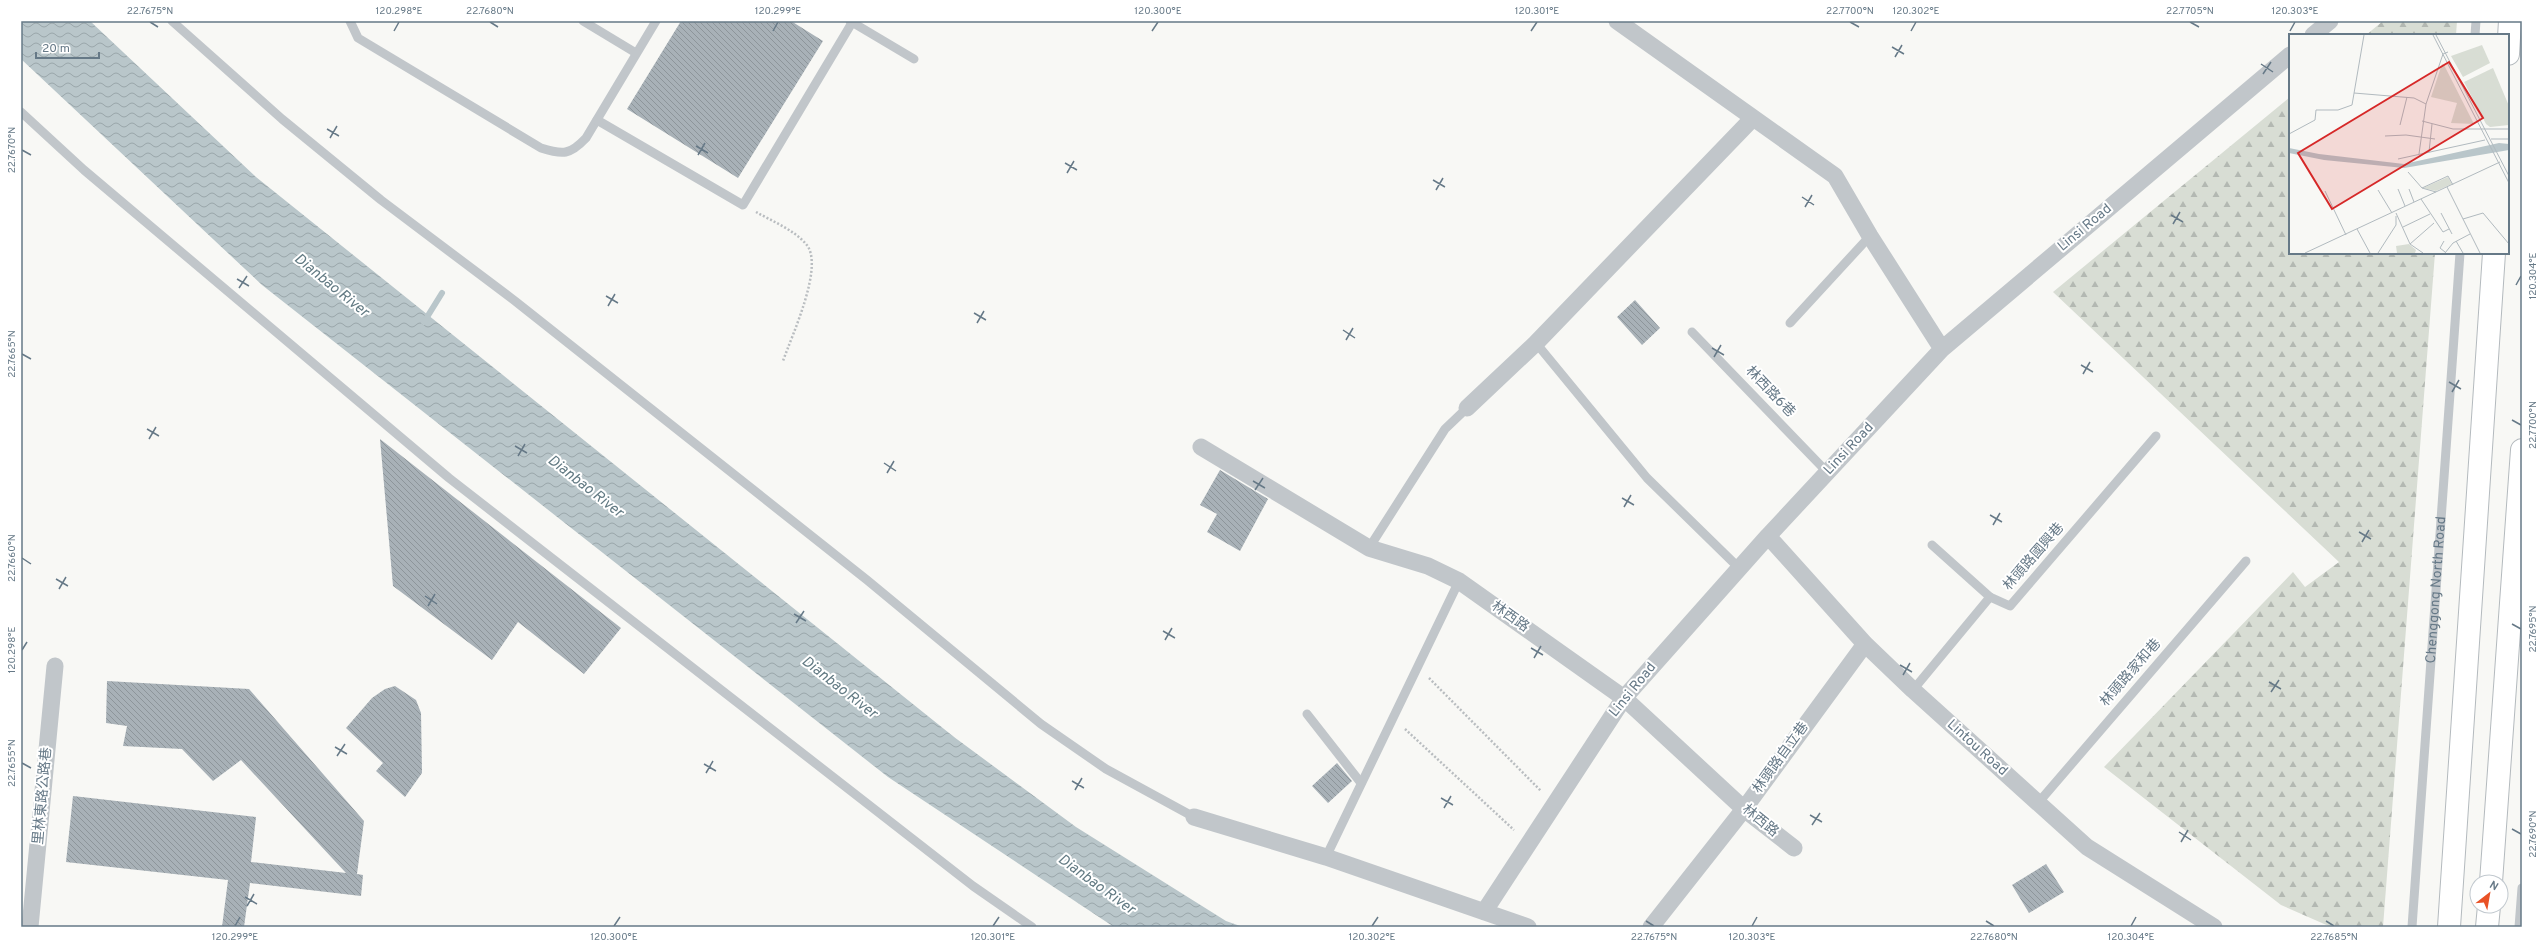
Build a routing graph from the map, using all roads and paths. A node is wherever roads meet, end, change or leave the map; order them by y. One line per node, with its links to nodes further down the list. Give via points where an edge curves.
1 (172, 21): 51 (lane, via 282,119 381,200 516,301 867,580 1041,724 1106,769)
2 (350, 21): 18 (lane, via 358,38 541,148 559,154 574,150 586,138)
3 (583, 21): 13 (lane)
4 (656, 21): 13 (lane)
5 (852, 21): 15 (lane); 19 (lane)
6 (1617, 21): 17 (street)
7 (2330, 21): 10 (street)
8 (2476, 21): 11 (lane)
9 (2510, 21): 12 (main road)
10 (2315, 34)
11 (2475, 34)
12 (2509, 38)
13 (636, 53): 18 (lane)
14 (2289, 56): 26 (street, Linsi Road)
15 (914, 59)
16 (21, 112): 60 (lane, via 84,170 450,478 973,886)
17 (1753, 118): 20 (street, via 1835,176); 25 (street)
18 (597, 120): 19 (lane)
19 (744, 205): 27 (path, via 798,236 813,256 812,275)
20 (1870, 236): 23 (lane); 26 (street)
21 (2460, 254): 64 (lane, Chenggong North Road)
22 (2494, 254): 65 (main road)
23 (1790, 323)
24 (1692, 332): 32 (lane, 林西路6巷)
25 (1536, 344): 28 (street); 37 (lane, via 1646,478)
26 (1942, 349): 32 (street, Linsi Road)
27 (783, 361)
28 (1467, 408): 35 (lane, via 1445,429)
29 (2156, 436): 39 (lane, 林頭路國興巷, via 2010,606)
30 (1201, 447): 35 (street, 林西路)
31 (2522, 450): 55 (main road)
32 (1828, 472): 33 (street, Linsi Road)
33 (1768, 536): 37 (street, Linsi Road); 40 (street, Lintou Road)
34 (1932, 545): 39 (lane)
35 (1369, 548): 38 (street, 林西路, via 1428,566)
36 (2246, 561): 48 (lane, 林頭路家和巷)
37 (1739, 568): 44 (street, Linsi Road)
38 (1459, 581): 42 (lane); 44 (street, 林西路)
39 (1990, 597): 43 (lane, 林頭路國興巷)
40 (1865, 644): 43 (street, Lintou Road); 50 (street, 林頭路自立巷)
41 (55, 666): 59 (street, 里林東路公路巷)
42 (1417, 666): 46 (lane); 49 (path)
43 (1913, 690): 48 (street, Lintou Road)
44 (1624, 698): 49 (street, Linsi Road); 50 (street, 林西路)
45 (1307, 714): 47 (lane)
46 (1393, 718): 47 (lane); 52 (path)
47 (1361, 784): 54 (lane)
48 (2038, 803): 63 (street, Lintou Road, via 2087,847)
49 (1554, 804): 52 (street, Linsi Road)
50 (1744, 809): 53 (street, 林西路); 62 (street, 林頭路自立巷)
51 (1194, 817): 54 (street)
52 (1528, 844): 57 (street, Linsi Road)
53 (1794, 848)
54 (1326, 856): 57 (street)
55 (2492, 874)
56 (2522, 888): 67 (lane)
57 (1484, 912): 61 (street)
58 (2488, 914): 66 (main road)
59 (30, 927)
60 (1032, 927)
61 (1528, 927)
62 (1651, 927)
63 (2214, 927)
64 (2412, 927)
65 (2449, 927)
66 (2487, 927)
67 (2519, 927)

